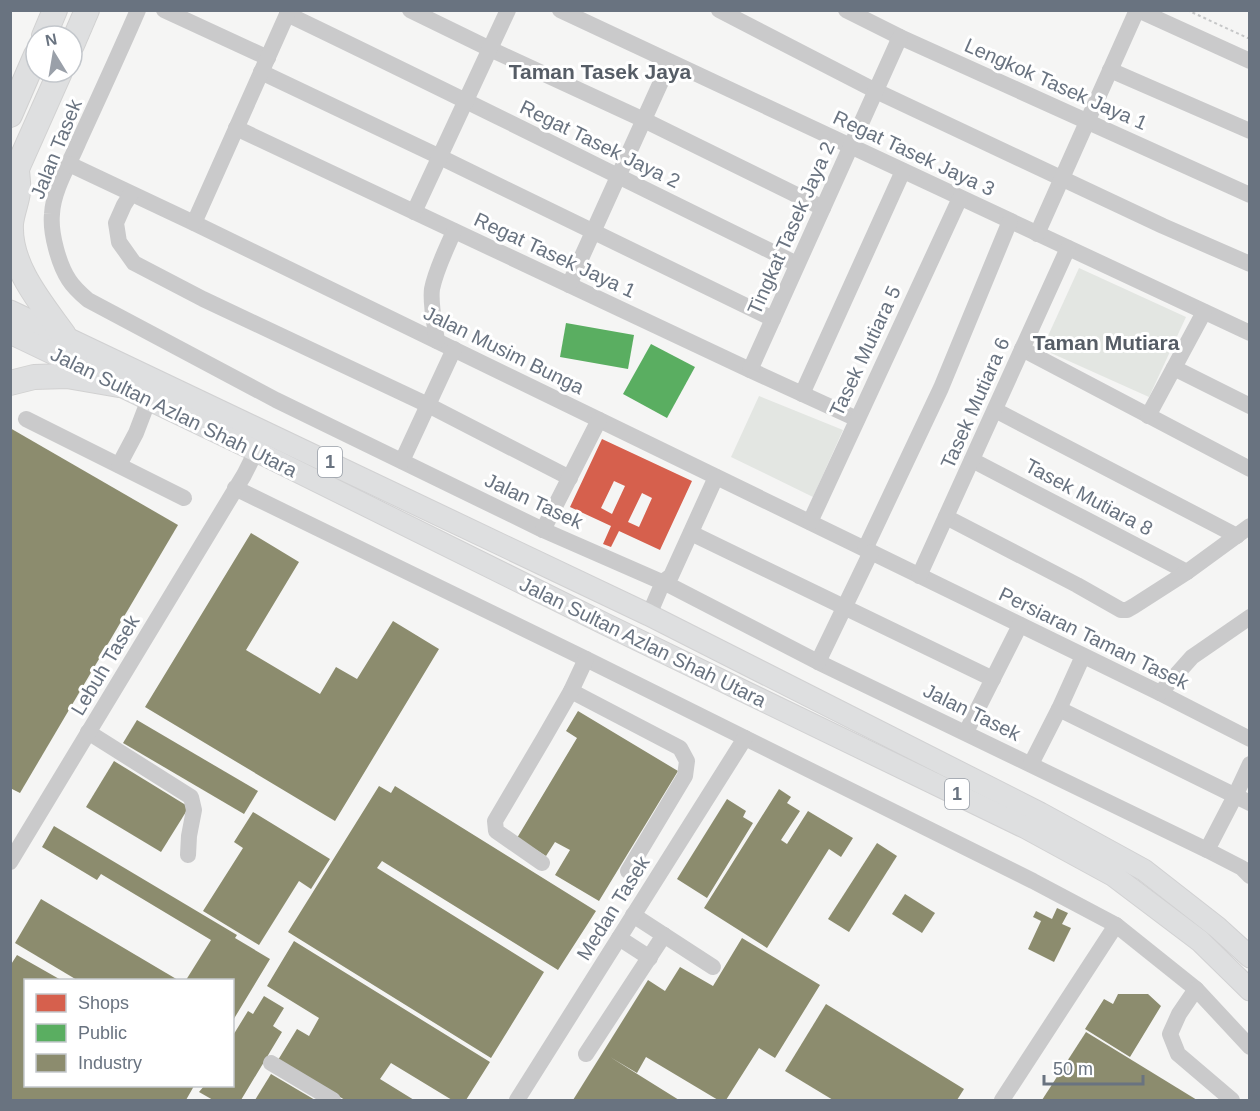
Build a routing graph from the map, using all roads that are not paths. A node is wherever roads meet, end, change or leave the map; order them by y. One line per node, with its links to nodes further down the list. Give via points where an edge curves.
1 (55, 10): 12 (highway)
2 (87, 10): 13 (highway)
3 (138, 10): 31 (street, Jalan Tasek)
4 (164, 10): 18 (street)
5 (410, 10): 15 (street)
6 (507, 10): 15 (street)
7 (560, 10): 17 (street, Regat Tasek Jaya 3)
8 (719, 10): 22 (street)
9 (846, 10): 14 (street, Lengkok Tasek Jaya 1)
10 (1138, 10): 16 (street); 19 (street)
11 (288, 12): 18 (street); 23 (street, Regat Tasek Jaya 2)
12 (49, 24)
13 (81, 24)
14 (900, 37): 22 (street, Tingkat Tasek Jaya 2); 26 (street, Lengkok Tasek Jaya 1)
15 (490, 49): 23 (street); 25 (street)
16 (1250, 61)
17 (670, 62): 25 (street); 29 (street, Regat Tasek Jaya 3)
18 (265, 65): 27 (street); 30 (street)
19 (1110, 70): 26 (street); 28 (street)
20 (24, 80): 24 (highway)
21 (55, 84): 33 (highway)
22 (876, 91): 29 (street, Tingkat Tasek Jaya 2); 35 (street)
23 (466, 100): 30 (street); 34 (street, Regat Tasek Jaya 2)
24 (12, 106)
25 (644, 120): 34 (street); 39 (street)
26 (1088, 122): 35 (street); 37 (street, Lengkok Tasek Jaya 1)
27 (236, 129): 40 (street, Regat Tasek Jaya 1); 42 (street)
28 (1250, 131)
29 (850, 147): 32 (street, Regat Tasek Jaya 3); 39 (street, Tingkat Tasek Jaya 2)
30 (440, 157): 40 (street); 44 (street)
31 (69, 164): 36 (street, Jalan Musim Bunga); 74 (street, Jalan Tasek, via 54,199 51,223 63,268 88,300 276,400)
32 (903, 171): 38 (street, Regat Tasek Jaya 3); 63 (street)
33 (14, 176): 55 (highway, via 18,190 11,224 18,262 33,292)
34 (618, 177): 44 (street); 47 (street, Regat Tasek Jaya 2)
35 (1062, 178): 45 (street); 48 (street)
36 (131, 194): 42 (street, Jalan Musim Bunga); 65 (street, via 116,223 119,242 134,263)
37 (1250, 195)
38 (960, 198): 41 (street, Regat Tasek Jaya 3); 69 (street, Tasek Mutiara 5)
39 (823, 208): 47 (street, Tingkat Tasek Jaya 2)
40 (414, 212): 43 (street, Regat Tasek Jaya 1)
41 (1010, 221): 45 (street, Regat Tasek Jaya 3); 86 (street)
42 (194, 223): 56 (street, Jalan Musim Bunga)
43 (453, 231): 49 (street, Regat Tasek Jaya 1); 56 (street, via 432,290)
44 (593, 232): 49 (street); 52 (street)
45 (1037, 234): 46 (street, Regat Tasek Jaya 3)
46 (1068, 249): 51 (street, Regat Tasek Jaya 3); 58 (street, Tasek Mutiara 6)
47 (798, 264): 52 (street, Tingkat Tasek Jaya 2)
48 (1250, 264)
49 (569, 285): 60 (street, Regat Tasek Jaya 1)
50 (10, 311): 55 (main road, Jalan Sultan Azlan Shah Utara / 1)
51 (1204, 312): 54 (street, Regat Tasek Jaya 3); 59 (street)
52 (773, 319): 60 (street, Tingkat Tasek Jaya 2)
53 (10, 333): 62 (main road, Jalan Sultan Azlan Shah Utara / 1)
54 (1250, 333)
55 (64, 335): 92 (main road, Jalan Sultan Azlan Shah Utara / 1)
56 (437, 341): 57 (street, Jalan Musim Bunga)
57 (454, 349): 65 (street); 71 (street, Jalan Musim Bunga)
58 (1022, 349): 67 (street, Tasek Mutiara 6); 68 (street)
59 (1174, 368): 66 (street); 68 (street)
60 (750, 370): 63 (street, Regat Tasek Jaya 1)
61 (10, 383): 62 (highway, via 34,376 67,376)
62 (119, 385): 64 (main road, Jalan Sultan Azlan Shah Utara / 1)
63 (802, 393): 69 (street, Regat Tasek Jaya 1)
64 (149, 399): 72 (main road, Jalan Sultan Azlan Shah Utara / 1); 75 (street)
65 (428, 405): 74 (street); 78 (street)
66 (1250, 406)
67 (995, 410): 73 (street, Tasek Mutiara 6); 84 (street)
68 (1148, 416): 76 (street)
69 (857, 418): 82 (street, Tasek Mutiara 5)
70 (26, 419): 75 (street)
71 (599, 420): 77 (street, Jalan Musim Bunga); 78 (street)
72 (256, 451): 79 (street, Lebuh Tasek); 93 (main road, Jalan Sultan Azlan Shah Utara / 1)
73 (972, 460): 81 (street, Tasek Mutiara 6); 87 (street, Tasek Mutiara 8)
74 (402, 461): 83 (street, Jalan Tasek)
75 (119, 465): 80 (street)
76 (1250, 470)
77 (716, 477): 82 (street, Jalan Musim Bunga); 85 (street)
78 (570, 478): 83 (street)
79 (235, 488): 96 (street); 103 (street, Lebuh Tasek)
80 (184, 498)
81 (946, 517): 87 (street, via 1121,610); 88 (street, Tasek Mutiara 6)
82 (810, 522): 86 (street, Jalan Musim Bunga)
83 (543, 530): 89 (street, Jalan Tasek)
84 (1243, 531): 87 (street)
85 (691, 533): 89 (street); 90 (street)
86 (868, 551): 88 (street, Jalan Musim Bunga); 90 (street)
87 (1187, 572)
88 (919, 576): 94 (street, Persiaran Taman Tasek)
89 (668, 582): 92 (street); 97 (street, Jalan Tasek)
90 (845, 608): 97 (street); 99 (street)
91 (1250, 616): 101 (street, via 1192,657)
92 (652, 620): 93 (main road, via 630,629); 98 (main road, via 654,636 698,662); 120 (main road, Jalan Sultan Azlan Shah Utara / 1, via 1040,813 1144,870)
93 (605, 624): 98 (main road, Jalan Sultan Azlan Shah Utara / 1)
94 (1020, 625): 95 (street, Persiaran Taman Tasek); 99 (street)
95 (1083, 656): 101 (street, Persiaran Taman Tasek); 102 (street)
96 (586, 659): 100 (street); 105 (street)
97 (818, 662): 104 (street, Jalan Tasek)
98 (702, 671): 124 (main road, Jalan Sultan Azlan Shah Utara / 1, via 1026,828 1114,876 1200,941)
99 (993, 679): 104 (street)
100 (570, 691): 113 (street, via 495,821 496,831); 114 (street, via 680,748 687,761 685,776)
101 (1160, 693): 106 (street, Persiaran Taman Tasek)
102 (1059, 709): 107 (street); 109 (street)
103 (88, 732): 111 (street, via 191,797 194,810); 112 (street, Lebuh Tasek)
104 (966, 732): 107 (street, Jalan Tasek)
105 (745, 738): 116 (street, Medan Tasek); 117 (street)
106 (1250, 739)
107 (1030, 764): 110 (street, Jalan Tasek)
108 (1250, 764): 109 (street)
109 (1242, 800): 110 (street)
110 (1207, 850): 115 (street, Jalan Tasek)
111 (188, 855)
112 (10, 862)
113 (542, 863)
114 (628, 872)
115 (1250, 876)
116 (633, 915): 118 (street); 119 (street, Medan Tasek)
117 (1116, 925): 123 (street); 130 (street)
118 (664, 935): 121 (street); 122 (street)
119 (619, 938): 121 (street); 129 (street, Medan Tasek)
120 (1250, 957)
121 (650, 958): 126 (street)
122 (713, 967)
123 (1196, 989): 125 (street); 131 (street, via 1170,1034 1178,1054)
124 (1250, 990)
125 (1250, 1047)
126 (586, 1054)
127 (271, 1063): 128 (street)
128 (333, 1101)
129 (517, 1101)
130 (1002, 1101)
131 (1232, 1101)

